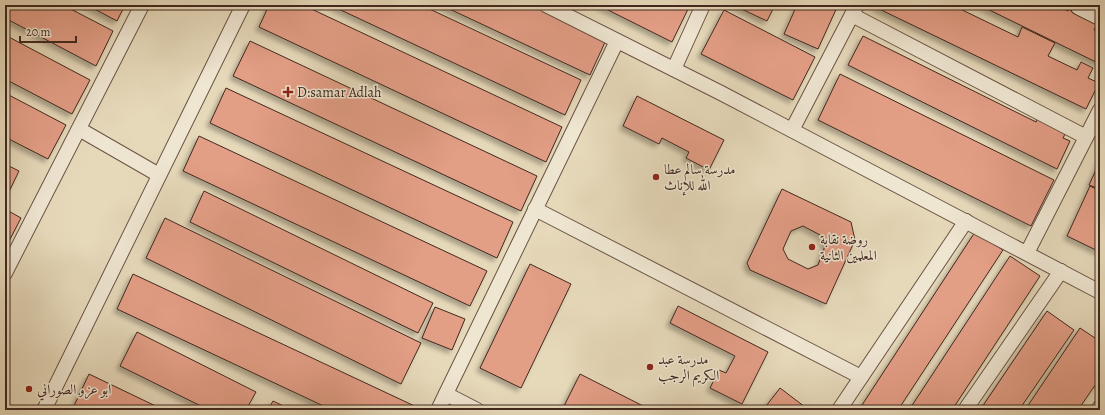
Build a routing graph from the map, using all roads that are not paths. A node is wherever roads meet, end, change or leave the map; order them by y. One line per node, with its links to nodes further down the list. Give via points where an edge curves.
1 (142, 5): 11 (street)
2 (243, 5): 14 (street)
3 (546, 5): 8 (street)
4 (703, 5): 9 (street)
5 (1080, 5): 7 (main road)
6 (855, 10): 12 (street); 13 (street)
7 (1100, 15)
8 (617, 40): 9 (street); 15 (street)
9 (674, 69): 12 (street)
10 (1100, 110): 13 (street)
11 (78, 129): 14 (street); 19 (street)
12 (792, 130): 16 (street)
13 (1086, 137): 17 (street)
14 (159, 175): 24 (street)
15 (535, 209): 21 (street); 22 (street)
16 (966, 221): 17 (street); 21 (street)
17 (1027, 253): 18 (street)
18 (1061, 271): 20 (street); 28 (street)
19 (5, 273)
20 (1100, 292)
21 (861, 377): 27 (street)
22 (446, 394): 25 (street); 26 (street)
23 (1100, 407): 29 (street)
24 (44, 410)
25 (438, 410)
26 (477, 410)
27 (839, 410)
28 (965, 410)
29 (1098, 410)

